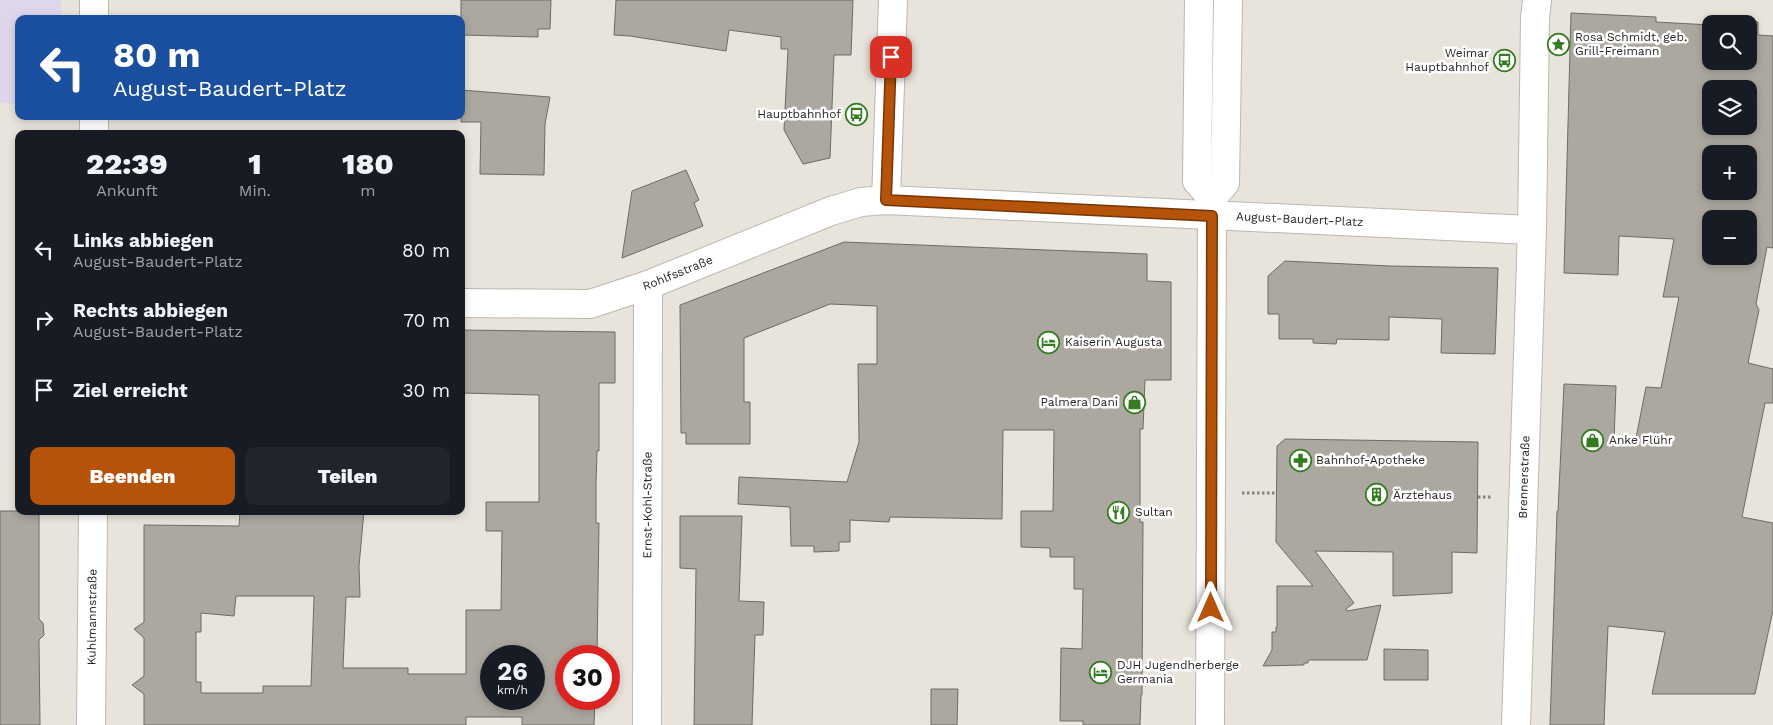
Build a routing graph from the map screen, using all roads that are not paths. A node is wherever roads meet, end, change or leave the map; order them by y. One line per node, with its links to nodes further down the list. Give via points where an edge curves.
1 (94, 0): 6 (street)
2 (893, 0): 7 (street)
3 (1199, 0): 4 (street, via 1197,181 1212,198 1224,184)
4 (1228, 0)
5 (1538, 0): 9 (street, via 1535,18)
6 (94, 15)
7 (886, 200): 8 (street, August-Baudert-Platz); 10 (street, Rohlfsstraße, via 861,202 831,211)
8 (1212, 216): 9 (street, August-Baudert-Platz); 15 (street)
9 (1532, 230): 16 (street, Brennerstraße)
10 (648, 285): 11 (street, Rohlfsstraße, via 590,304); 14 (street, Ernst-Kohl-Straße)
11 (465, 302)
12 (93, 515): 13 (street, Kuhlmannstraße)
13 (91, 725)
14 (647, 725)
15 (1210, 725)
16 (1516, 725)

